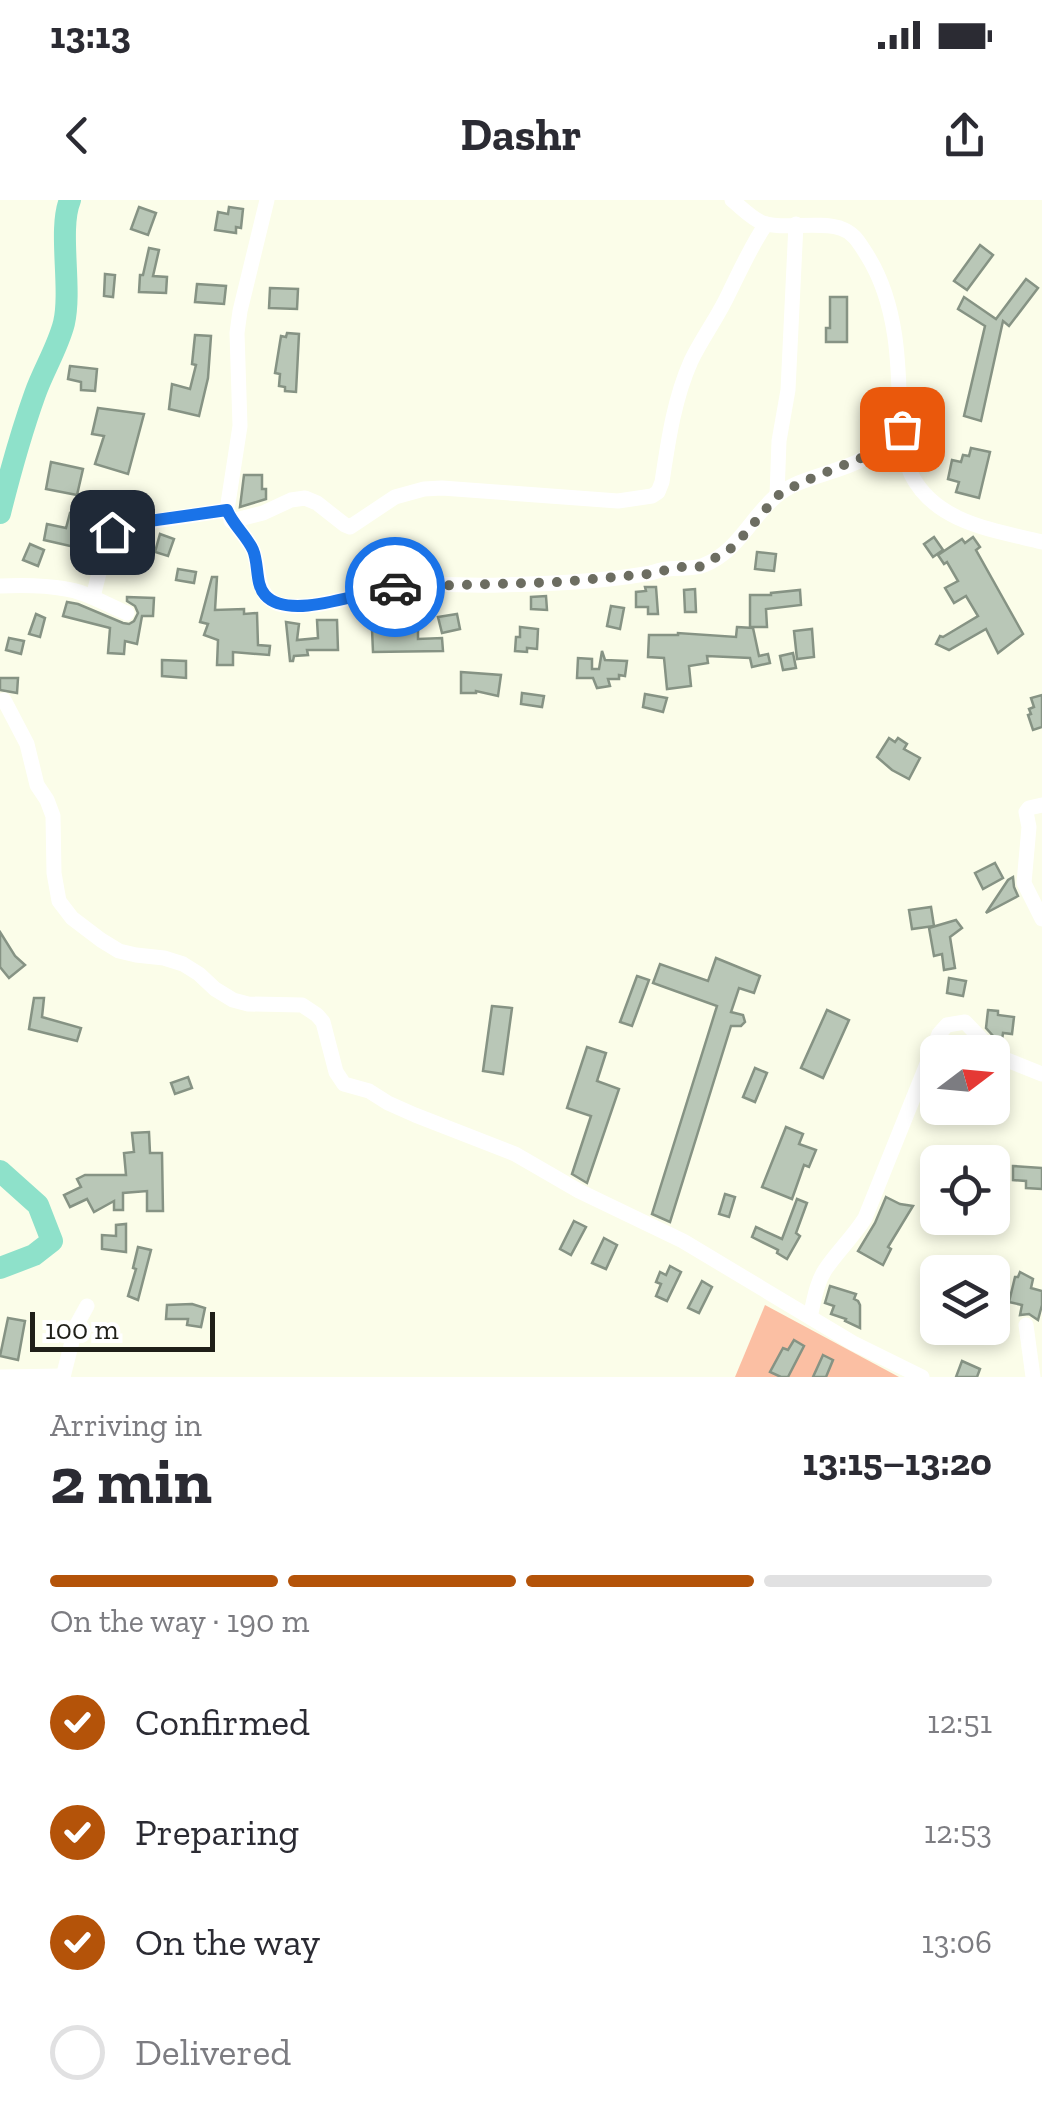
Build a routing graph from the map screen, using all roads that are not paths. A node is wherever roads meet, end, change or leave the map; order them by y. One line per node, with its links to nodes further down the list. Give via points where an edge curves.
1 (267, 200): 7 (street, via 237,333 240,426)
2 (732, 200): 3 (street)
3 (766, 224): 4 (street); 7 (street, via 689,366 660,488 652,496 618,501 442,488 395,496 350,526 305,498 263,514)
4 (796, 224): 5 (street, via 842,228 872,262 894,327); 6 (street)
5 (900, 428): 6 (street, via 871,454); 8 (street, via 911,473 934,504 964,521)
6 (777, 496): 7 (street, via 737,543 699,567 501,586 406,586 303,606 285,606 265,595 251,545)
7 (229, 516): 10 (street, via 116,528)
8 (1042, 542)
9 (0, 586): 10 (street, via 68,589)
10 (93, 597): 11 (street)
11 (127, 613)
12 (4, 700): 17 (street, via 51,808 60,900 88,932 119,951 183,964 233,1000 302,1005 323,1022 344,1084 516,1154 684,1241)
13 (1042, 804): 14 (street, via 1026,812 1024,877)
14 (1040, 909)
15 (1042, 1074): 17 (street, via 1008,1060 965,1022 946,1025 865,1218 825,1270)
16 (87, 1306): 19 (street)
17 (810, 1317): 21 (street)
18 (1026, 1325): 22 (street)
19 (63, 1376): 20 (street)
20 (0, 1377)
21 (922, 1377)
22 (1032, 1377)

